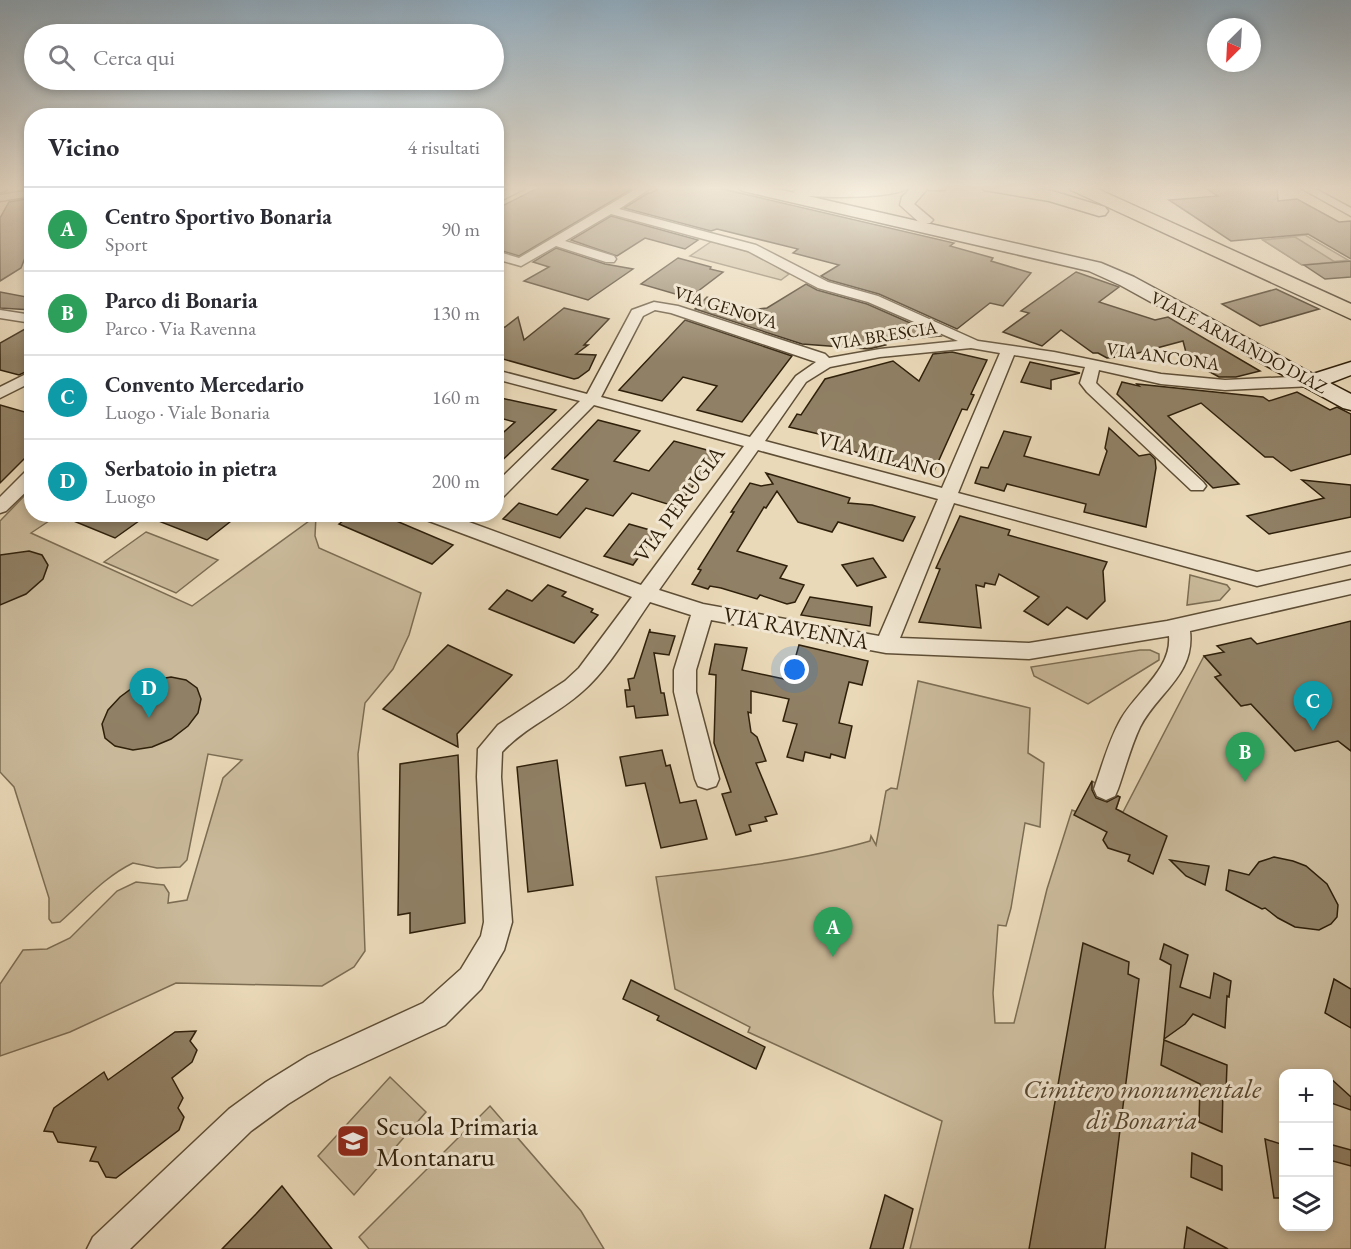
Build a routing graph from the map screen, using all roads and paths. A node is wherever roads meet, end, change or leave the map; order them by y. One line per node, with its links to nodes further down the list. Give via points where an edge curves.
1 (550, 244): 8 (street, via 521,262)
2 (562, 244): 9 (street)
3 (739, 244): 14 (street, via 805,277 863,296)
4 (996, 244): 20 (main road, VIALE ARMANDO DIAZ, via 1095,267)
5 (1028, 244): 20 (main road, VIALE ARMANDO DIAZ, via 1129,272)
6 (1205, 244): 11 (highway)
7 (1223, 244): 10 (highway)
8 (504, 257)
9 (610, 259)
10 (1351, 298)
11 (1351, 312)
12 (0, 314): 13 (street)
13 (24, 318)
14 (979, 344): 15 (street, VIA ANCONA); 16 (street, VIA BRESCIA, via 880,353)
15 (1009, 349): 17 (street, VIA ANCONA); 30 (street)
16 (825, 363): 24 (street, VIA GENOVA, via 820,357 654,306 635,316); 26 (street, VIA BRESCIA, via 801,379)
17 (1093, 366): 20 (street, VIA ANCONA, via 1161,380 1214,384); 29 (street, via 1088,384)
18 (1351, 368): 20 (main road)
19 (504, 376): 24 (street, VIA MILANO)
20 (1320, 379): 22 (main road, VIALE ARMANDO DIAZ); 25 (main road, VIALE ARMANDO DIAZ)
21 (24, 380): 23 (street)
22 (1351, 390)
23 (0, 393)
24 (591, 400): 26 (street, VIA MILANO); 28 (street, VIA GENOVA)
25 (1351, 403)
26 (754, 443): 30 (street, VIA MILANO); 36 (street, VIA PERUGIA)
27 (24, 483): 31 (street)
28 (504, 486)
29 (1197, 486)
30 (947, 495): 34 (street, VIA MILANO); 40 (street)
31 (0, 507)
32 (471, 522): 36 (street, VIA RAVENNA)
33 (1351, 558): 34 (street)
34 (1257, 579): 37 (street)
35 (1351, 587): 37 (street, VIA RAVENNA)
36 (644, 593): 38 (street, VIA RAVENNA); 43 (street, VIA PERUGIA, via 587,674 506,732 490,749 498,922 494,940 471,979 434,1014 319,1067 240,1120)
37 (1280, 602): 39 (street, VIA RAVENNA)
38 (703, 611): 40 (street, VIA RAVENNA); 41 (street, via 685,670 685,692)
39 (1179, 626): 40 (street, VIA RAVENNA, via 1029,651); 42 (street, via 1181,648 1175,664 1130,723)
40 (886, 645)
41 (707, 779)
42 (1106, 789)
43 (105, 1249)

